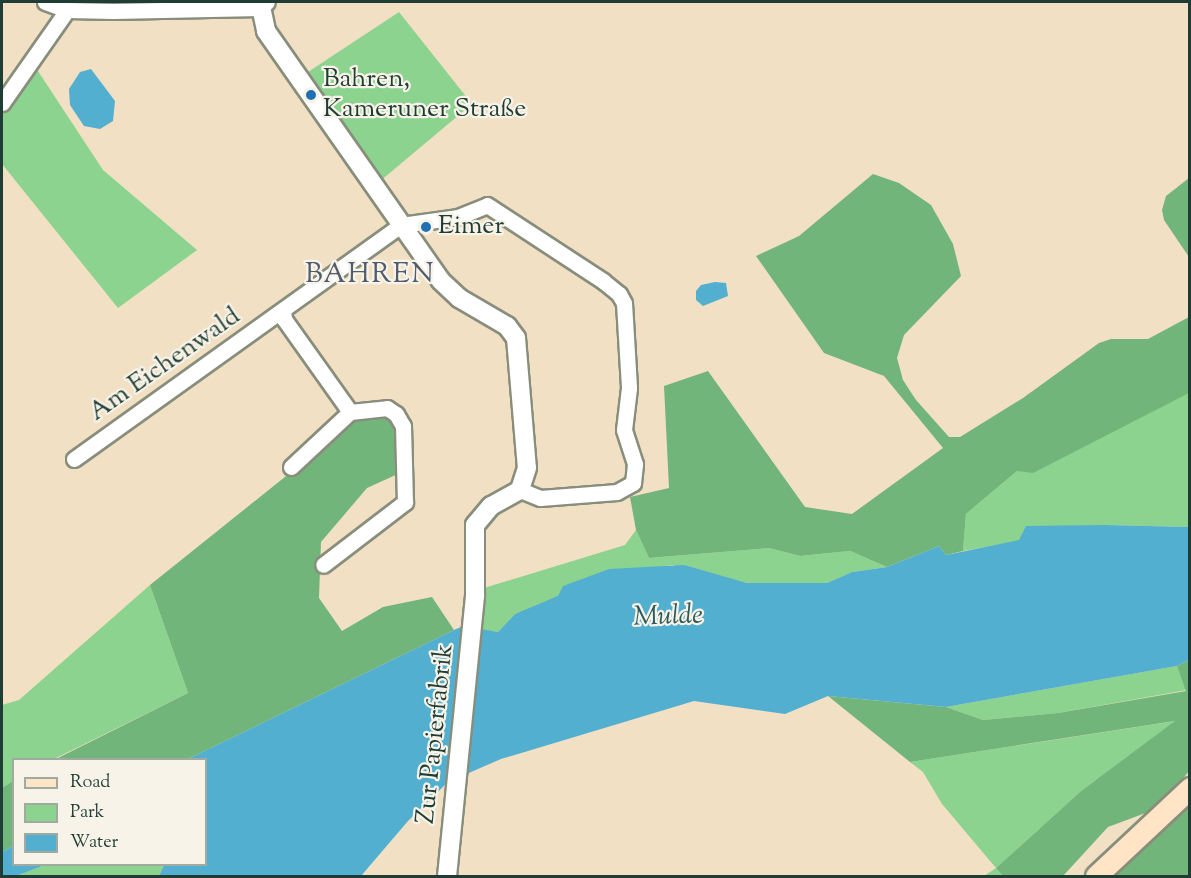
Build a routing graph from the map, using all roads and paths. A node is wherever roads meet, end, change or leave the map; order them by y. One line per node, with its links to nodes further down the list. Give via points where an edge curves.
1 (45, 2): 3 (street)
2 (262, 4): 3 (street); 5 (street, via 266,31)
3 (67, 10): 4 (street)
4 (2, 103)
5 (401, 225): 6 (street, Am Eichenwald); 10 (street, via 441,281 459,298 507,327 516,338 527,468); 10 (street, via 458,217 487,205 603,281 624,303 629,388 624,430 635,464 633,483 617,492 540,498)
6 (283, 310): 7 (street, Am Eichenwald, via 284,319); 8 (street, Am Eichenwald)
7 (350, 412): 9 (street); 11 (street, via 387,408 396,414 403,426 405,502)
8 (74, 459)
9 (291, 467)
10 (520, 489): 13 (street, Zur Papierfabrik, via 491,506 475,525 475,596)
11 (323, 565)
12 (1190, 788): 14 (main road)
13 (447, 876)
14 (1096, 876)

